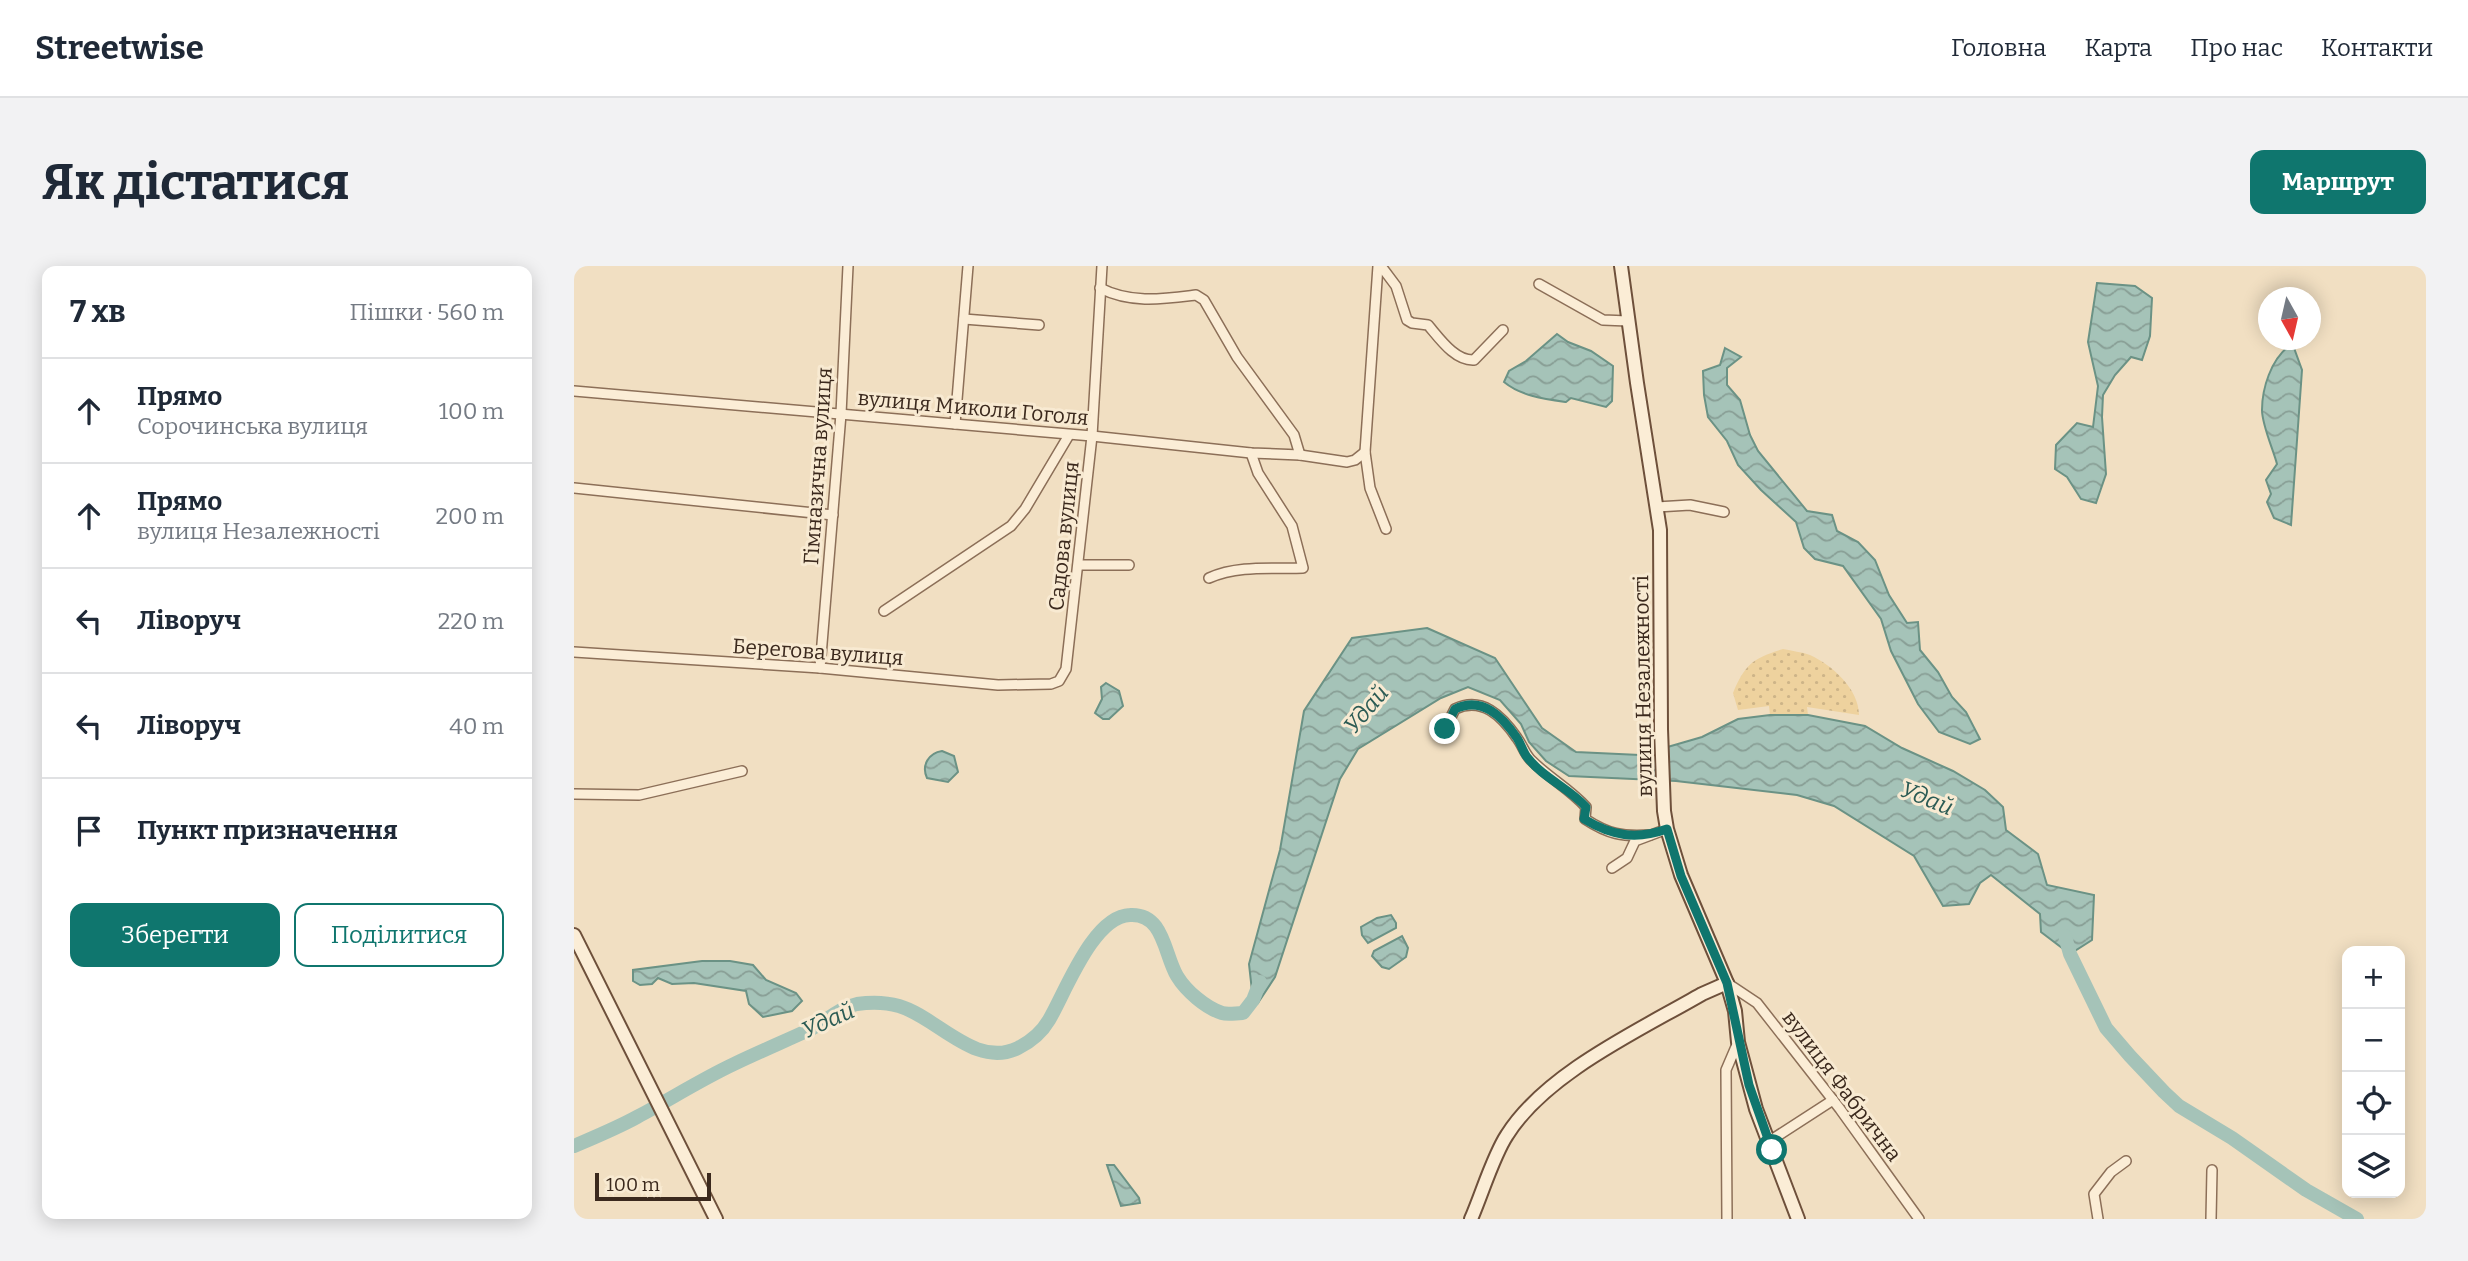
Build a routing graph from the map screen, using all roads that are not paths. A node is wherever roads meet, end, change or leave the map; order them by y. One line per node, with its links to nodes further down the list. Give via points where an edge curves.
1 (848, 266): 13 (street, Гімназична вулиця)
2 (968, 266): 8 (street)
3 (1102, 266): 7 (street, Садова вулиця)
4 (1380, 266): 11 (street, via 1396,286 1407,320 1429,325 1446,346 1466,360 1474,360); 17 (street)
5 (1621, 266): 9 (main road, вулиця Незалежності)
6 (1539, 284): 9 (street, via 1603,320)
7 (1100, 288): 16 (street, Садова вулиця); 19 (street, via 1146,300 1196,295 1203,300 1237,357 1294,435)
8 (964, 319): 10 (street); 14 (street)
9 (1628, 321): 21 (main road, вулиця Незалежності)
10 (1040, 325)
11 (1503, 330)
12 (574, 391): 13 (street, вулиця Миколи Гоголя)
13 (841, 414): 14 (street, вулиця Миколи Гоголя); 23 (street, Гімназична вулиця)
14 (955, 424): 15 (street, вулиця Миколи Гоголя)
15 (1069, 435): 16 (street, вулиця Миколи Гоголя); 28 (street, via 1026,509 1011,526)
16 (1092, 436): 18 (street, вулиця Миколи Гоголя); 25 (street, Садова вулиця)
17 (1365, 452): 19 (street, вулиця Миколи Гоголя, via 1347,462); 24 (street, via 1370,488)
18 (1251, 453): 19 (street, вулиця Миколи Гоголя); 27 (street, via 1258,473 1292,526 1303,568 1245,569)
19 (1300, 456)
20 (574, 488): 23 (street)
21 (1657, 507): 22 (street, via 1690,505); 35 (main road, вулиця Незалежності)
22 (1724, 512)
23 (833, 515): 30 (street, Гімназична вулиця)
24 (1386, 529)
25 (1079, 565): 26 (street); 31 (street, Садова вулиця, via 1066,669)
26 (1129, 565)
27 (1209, 578)
28 (884, 611)
29 (574, 652): 30 (street, Берегова вулиця)
30 (820, 668): 31 (street, Берегова вулиця, via 998,685)
31 (1059, 681)
32 (1445, 729): 36 (street, via 1455,709 1467,703 1482,705 1518,739 1527,757 1575,794 1586,807 1584,819 1624,837)
33 (742, 771): 34 (street, via 639,795)
34 (574, 794)
35 (1667, 829): 36 (street); 39 (main road, вулиця Незалежності, via 1681,876)
36 (1650, 835): 37 (street, via 1635,841 1627,858)
37 (1612, 868)
38 (574, 935): 45 (main road)
39 (1727, 983): 40 (main road, вулиця Незалежності); 41 (street, вулиця Фабрична, via 1757,1003); 46 (main road, via 1560,1077 1506,1135)
40 (1738, 1042): 42 (main road); 47 (street, вулиця Незалежності, via 1726,1070)
41 (1833, 1100): 42 (street); 49 (street, вулиця Фабрична)
42 (1768, 1142): 48 (main road)
43 (2126, 1161): 50 (street, via 2094,1194)
44 (2212, 1170): 51 (street)
45 (716, 1219)
46 (1471, 1219)
47 (1727, 1219)
48 (1798, 1219)
49 (1919, 1219)
50 (2098, 1219)
51 (2210, 1219)

